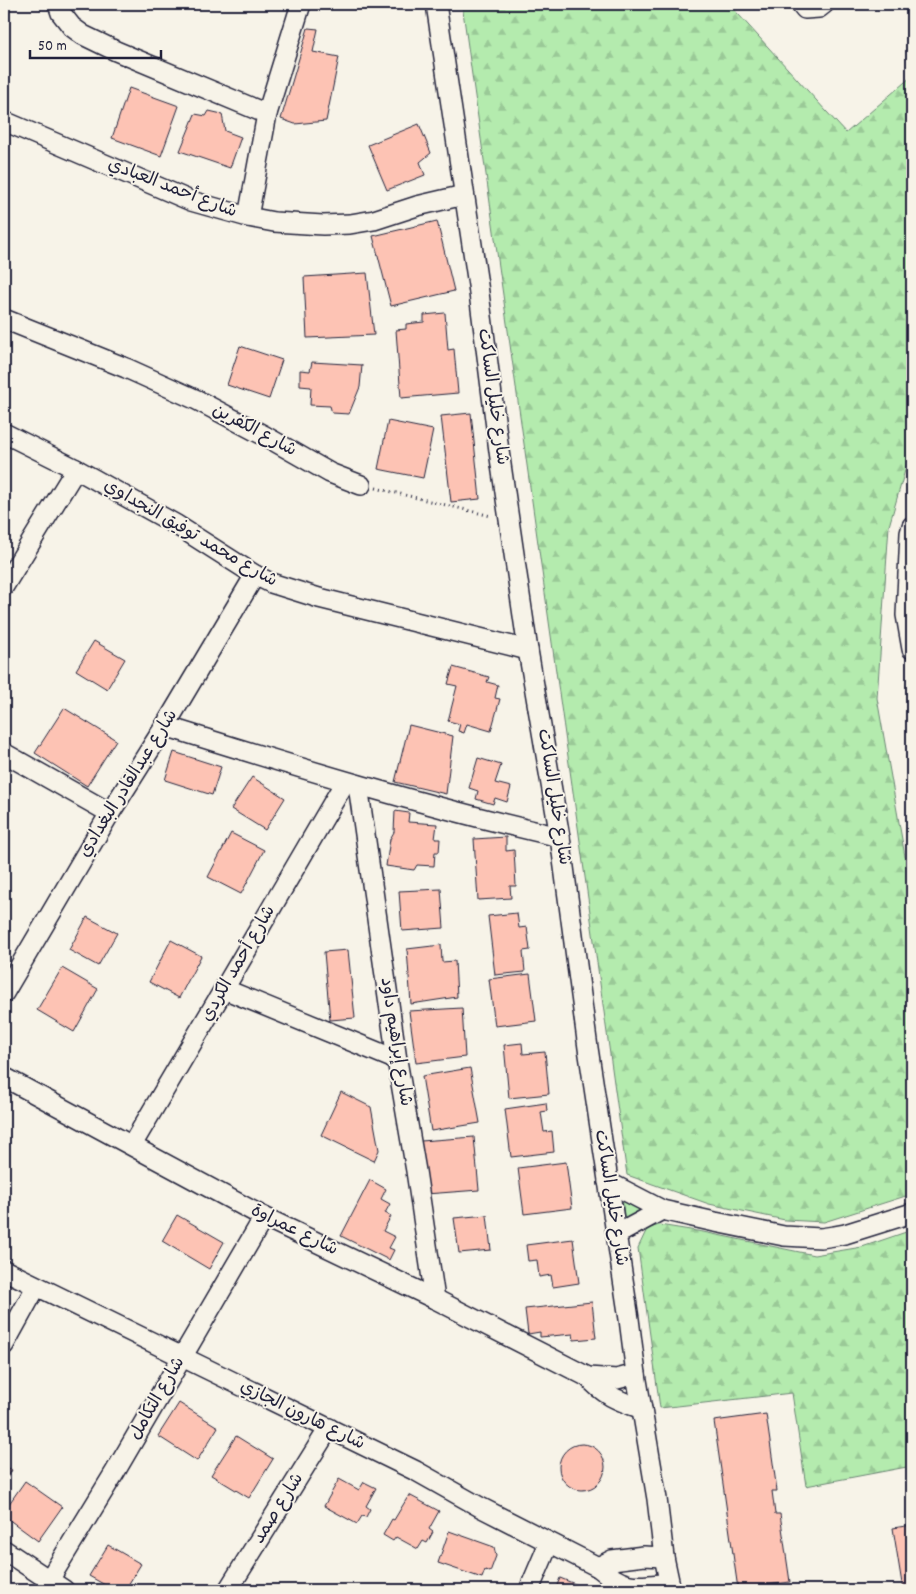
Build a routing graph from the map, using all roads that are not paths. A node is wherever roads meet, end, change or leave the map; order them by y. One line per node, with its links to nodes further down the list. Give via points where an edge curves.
1 (58, 4): 6 (street, via 72,28 83,35)
2 (301, 4): 6 (street)
3 (436, 4): 8 (street, شارع خليل الساكت)
4 (801, 4): 5 (street, via 805,9 819,8)
5 (824, 4)
6 (268, 114): 9 (street)
7 (4, 122): 9 (street, شارع أحمد العبادي, via 191,201)
8 (464, 195): 9 (street, شارع أحمد العبادي, via 350,224 274,222); 18 (street, شارع خليل الساكت)
9 (248, 217)
10 (4, 319): 13 (street, شارع الكفرين, via 197,400 330,473)
11 (4, 433): 12 (street, شارع محمد توفيق النجداوي)
12 (76, 469): 15 (street, شارع محمد توفيق النجداوي, via 175,524); 16 (street)
13 (361, 484)
14 (912, 526): 17 (street, via 906,615)
15 (255, 575): 18 (street, شارع محمد توفيق النجداوي, via 318,598); 19 (street, شارع عبدالقادر البغدادي)
16 (4, 586)
17 (912, 649)
18 (528, 650): 23 (street, شارع خليل الساكت)
19 (165, 726): 21 (street); 22 (street, شارع عبدالقادر البغدادي)
20 (4, 753): 22 (street)
21 (351, 783): 23 (street); 24 (street, شارع أحمد الكردي); 26 (street, شارع إبراهيم داود)
22 (110, 813): 25 (street, شارع عبدالقادر البغدادي)
23 (560, 837): 29 (street, شارع خليل الساكت)
24 (224, 989): 26 (street); 28 (street, شارع أحمد الكردي)
25 (4, 993)
26 (397, 1060): 36 (street, شارع إبراهيم داود)
27 (4, 1077): 28 (street, شارع عمراوة)
28 (132, 1145): 32 (street, شارع عمراوة)
29 (608, 1182): 30 (street); 33 (street, شارع خليل الساكت)
30 (662, 1210): 31 (street, via 759,1232 820,1238 845,1234); 33 (street)
31 (912, 1213)
32 (264, 1216): 36 (street, شارع عمراوة); 38 (street, شارع التكامل)
33 (616, 1235): 39 (street, شارع خليل الساكت)
34 (4, 1270): 35 (street, شارع هارون الجازي)
35 (36, 1287): 37 (street); 38 (street, شارع هارون الجازي)
36 (435, 1299): 40 (street, شارع عمراوة)
37 (4, 1345)
38 (182, 1358): 42 (street, شارع هارون الجازي); 47 (street, شارع التكامل)
39 (636, 1374): 40 (street, شارع عمراوة, via 617,1379); 41 (street, شارع خليل الساكت)
40 (588, 1377): 41 (street, شارع عمراوة, via 608,1395)
41 (642, 1409): 45 (street, شارع خليل الساكت)
42 (329, 1428): 43 (street, شارع هارون الجازي); 49 (street, شارع صمد)
43 (548, 1543): 46 (street, شارع هارون الجازي); 50 (street)
44 (4, 1550): 47 (street)
45 (664, 1557): 46 (street, via 612,1560); 48 (street, شارع خليل الساكت)
46 (598, 1567): 48 (street, شارع هارون الجازي, via 623,1584)
47 (56, 1585)
48 (670, 1586)
49 (228, 1590)
50 (529, 1590)

